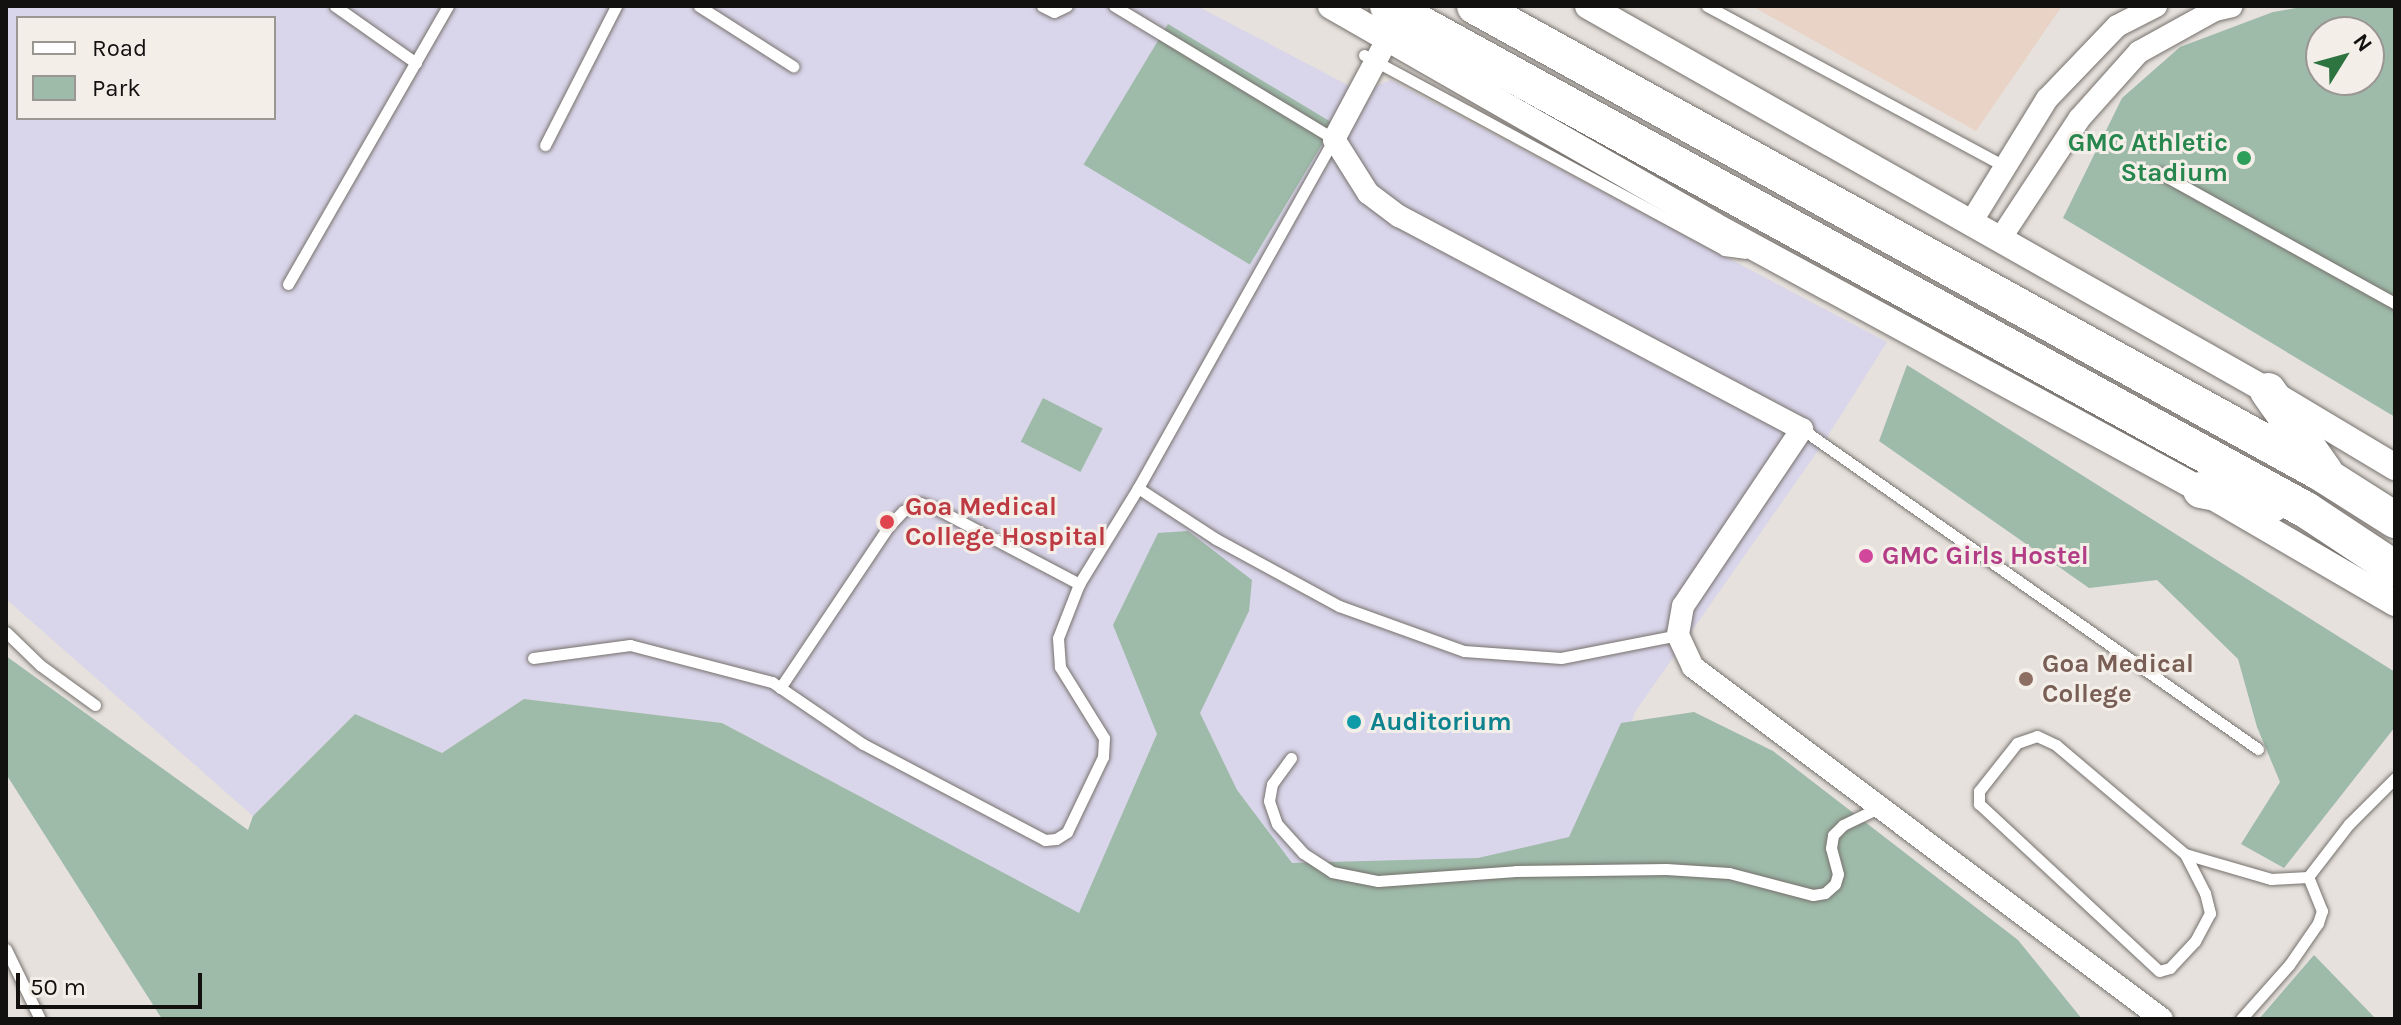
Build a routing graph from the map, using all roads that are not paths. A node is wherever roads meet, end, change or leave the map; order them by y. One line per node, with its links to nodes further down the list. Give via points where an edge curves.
1 (335, 6): 15 (lane)
2 (448, 6): 15 (lane)
3 (616, 6): 18 (lane)
4 (699, 6): 16 (lane)
5 (1042, 6): 6 (lane, via 1054,12)
6 (1067, 6)
7 (1114, 6): 17 (lane)
8 (1331, 6): 14 (street)
9 (1475, 6): 28 (highway)
10 (1588, 6): 21 (street)
11 (1707, 6): 19 (lane)
12 (2156, 6): 19 (street, via 2117,26 2057,88)
13 (2232, 6): 22 (street, via 2139,52 2079,119)
14 (1379, 40): 17 (street); 30 (street); 31 (highway)
15 (416, 63): 23 (lane)
16 (793, 66)
17 (1334, 139): 26 (street, via 1368,193 1399,216); 29 (lane)
18 (545, 145)
19 (2004, 166): 21 (street)
20 (2160, 173): 24 (lane)
21 (1970, 224): 22 (street)
22 (2000, 239): 25 (street)
23 (288, 284)
24 (2395, 303)
25 (2268, 391): 27 (street); 28 (highway)
26 (1802, 429): 37 (street, via 1683,606); 41 (lane)
27 (2395, 467)
28 (2329, 479): 32 (highway)
29 (1138, 488): 34 (lane); 37 (lane, via 1216,539 1339,606 1464,651 1561,658)
30 (2201, 490): 31 (highway); 35 (street)
31 (2306, 510): 33 (highway)
32 (2395, 520)
33 (2395, 569)
34 (1079, 584): 39 (lane, via 920,503 888,527); 39 (lane, via 1058,638 1060,667 1097,721 1104,738 1103,757 1067,832 1056,839 1045,840 863,744)
35 (2395, 603)
36 (6, 632): 40 (lane)
37 (1678, 635): 44 (street, via 1693,667)
38 (533, 658): 39 (lane, via 630,645)
39 (780, 688)
40 (95, 705)
41 (2258, 749)
42 (1291, 758): 44 (lane, via 1272,784 1269,801 1277,824 1303,853 1332,872 1378,881 1516,871 1666,869 1729,873 1813,895 1835,884 1833,835)
43 (2395, 778): 46 (lane, via 2349,824)
44 (1880, 807): 49 (street)
45 (2185, 854): 45 (lane, via 2210,913 2195,941 2170,968 2159,971 1979,804 1979,791 2017,743 2037,736 2056,745); 46 (lane, via 2271,879)
46 (2308, 877): 50 (lane, via 2322,911 2318,923)
47 (6, 949): 48 (lane)
48 (40, 1019)
49 (2162, 1019)
50 (2241, 1019)

